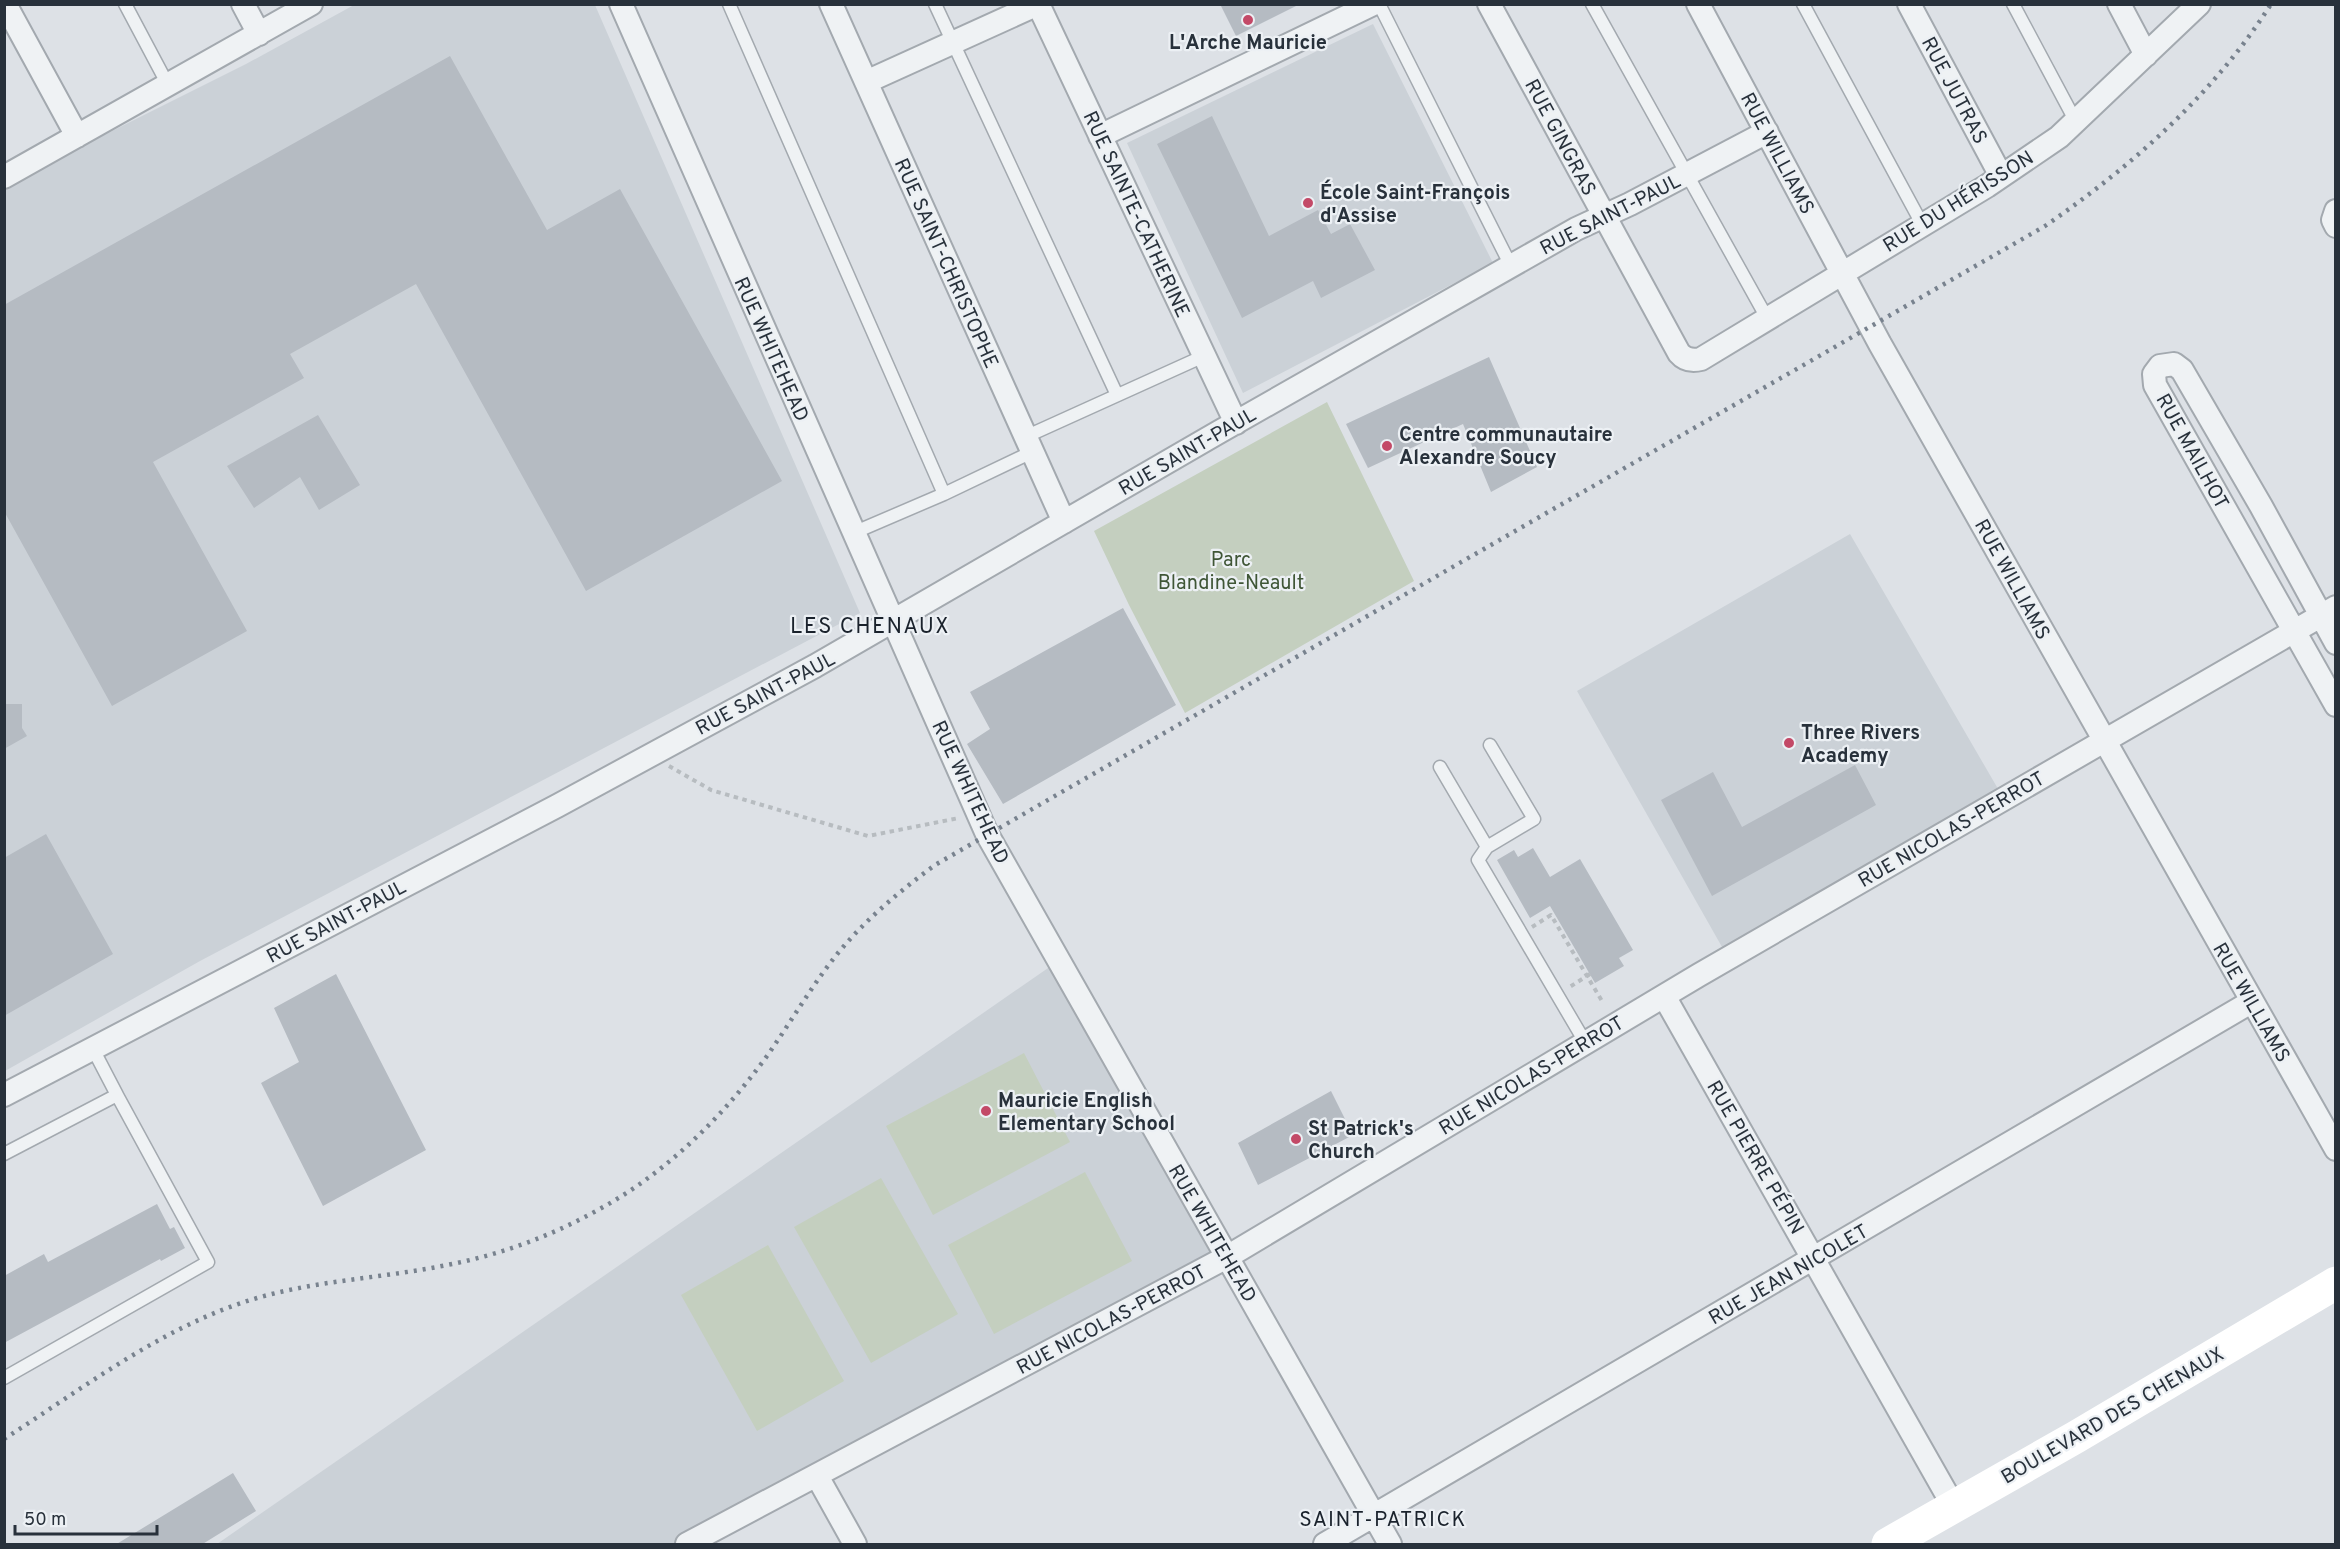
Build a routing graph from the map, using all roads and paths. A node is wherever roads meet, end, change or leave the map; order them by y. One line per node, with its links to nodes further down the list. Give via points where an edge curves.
1 (4, 4): 27 (street)
2 (124, 4): 24 (lane)
3 (243, 4): 20 (street)
4 (311, 4): 20 (street)
5 (621, 4): 46 (street, RUE WHITEHEAD)
6 (729, 4): 44 (lane)
7 (831, 4): 23 (street, RUE SAINT-CHRISTOPHE)
8 (935, 4): 21 (lane)
9 (1038, 4): 21 (street); 28 (street, RUE SAINTE-CATHERINE)
10 (1372, 4): 28 (street)
11 (1378, 4): 36 (lane)
12 (1489, 4): 33 (street, RUE GINGRAS)
13 (1592, 4): 29 (lane)
14 (1698, 4): 26 (street, RUE WILLIAMS)
15 (1803, 4): 34 (lane)
16 (1909, 4): 30 (street, RUE JUTRAS)
17 (2013, 4): 25 (lane)
18 (2119, 4): 22 (street)
19 (2199, 4): 22 (street, RUE DU HÉRISSON)
20 (259, 34): 24 (street)
21 (953, 43): 23 (street); 41 (lane)
22 (2146, 55): 25 (street, RUE DU HÉRISSON)
23 (866, 82): 43 (street, RUE SAINT-CHRISTOPHE)
24 (168, 85): 27 (street)
25 (2076, 122): 30 (street, RUE DU HÉRISSON)
26 (1767, 132): 29 (street, RUE SAINT-PAUL); 37 (street, RUE WILLIAMS)
27 (77, 136): 31 (street)
28 (1100, 136): 39 (street, RUE SAINTE-CATHERINE)
29 (1687, 174): 33 (street, RUE SAINT-PAUL); 38 (lane)
30 (2001, 176): 34 (street, RUE DU HÉRISSON)
31 (4, 177)
32 (2336, 211): 35 (street)
33 (1604, 216): 36 (street, RUE SAINT-PAUL); 40 (street, RUE GINGRAS, via 1679,353)
34 (1922, 224): 37 (street, RUE DU HÉRISSON)
35 (2336, 226)
36 (1511, 266): 42 (street, RUE SAINT-PAUL)
37 (1842, 273): 38 (street, RUE DU HÉRISSON); 52 (street, RUE WILLIAMS)
38 (1767, 318): 40 (street, RUE DU HÉRISSON, via 1701,358)
39 (1204, 356): 41 (lane); 42 (street, RUE SAINTE-CATHERINE)
40 (1690, 360)
41 (1118, 395): 43 (lane)
42 (1236, 423): 45 (street, RUE SAINT-PAUL)
43 (1029, 444): 44 (lane); 45 (street, RUE SAINT-CHRISTOPHE)
44 (944, 494): 46 (lane)
45 (1064, 522): 48 (street, RUE SAINT-PAUL)
46 (853, 532): 48 (street, RUE WHITEHEAD)
47 (2328, 611): 49 (street, RUE NICOLAS-PERROT); 49 (street, RUE MAILHOT, via 2182,370 2174,364 2160,366 2154,374 2156,385); 50 (street, RUE MAILHOT)
48 (893, 623): 54 (street, RUE SAINT-PAUL); 56 (street, RUE WHITEHEAD)
49 (2294, 631): 51 (street, RUE MAILHOT); 52 (street, RUE NICOLAS-PERROT)
50 (2336, 644)
51 (2336, 705)
52 (2104, 741): 61 (street, RUE NICOLAS-PERROT); 63 (street, RUE WILLIAMS)
53 (1490, 745): 57 (lane, via 1534,819)
54 (650, 756): 56 (path, via 711,790 868,836); 65 (street, RUE SAINT-PAUL)
55 (1440, 767): 57 (lane)
56 (978, 814): 70 (street, RUE WHITEHEAD)
57 (1487, 847): 60 (lane, via 1478,860)
58 (1528, 929): 59 (path, via 1551,915)
59 (1589, 975): 60 (path); 62 (path)
60 (1557, 994): 64 (lane)
61 (1664, 996): 64 (street, RUE NICOLAS-PERROT); 71 (street, RUE PIERRE PÉPIN)
62 (1602, 1001)
63 (2251, 1002): 68 (street, RUE WILLIAMS); 71 (street, RUE JEAN NICOLET)
64 (1586, 1042): 70 (street, RUE NICOLAS-PERROT)
65 (93, 1049): 66 (street, RUE SAINT-PAUL); 67 (lane)
66 (4, 1095)
67 (117, 1095): 69 (lane); 73 (lane, via 208,1262)
68 (2336, 1149)
69 (4, 1155)
70 (1227, 1257): 74 (street, RUE NICOLAS-PERROT); 76 (street, RUE WHITEHEAD)
71 (1814, 1259): 75 (street, RUE PIERRE PÉPIN); 76 (street, RUE JEAN NICOLET)
72 (2336, 1283): 75 (street, BOULEVARD DES CHENAUX)
73 (4, 1378)
74 (817, 1476): 77 (street, RUE NICOLAS-PERROT); 78 (street)
75 (1954, 1507): 81 (street, BOULEVARD DES CHENAUX)
76 (1374, 1516): 79 (street, RUE JEAN NICOLET); 80 (street, RUE WHITEHEAD)
77 (687, 1545)
78 (855, 1545)
79 (1325, 1545)
80 (1390, 1545)
81 (1888, 1545)

